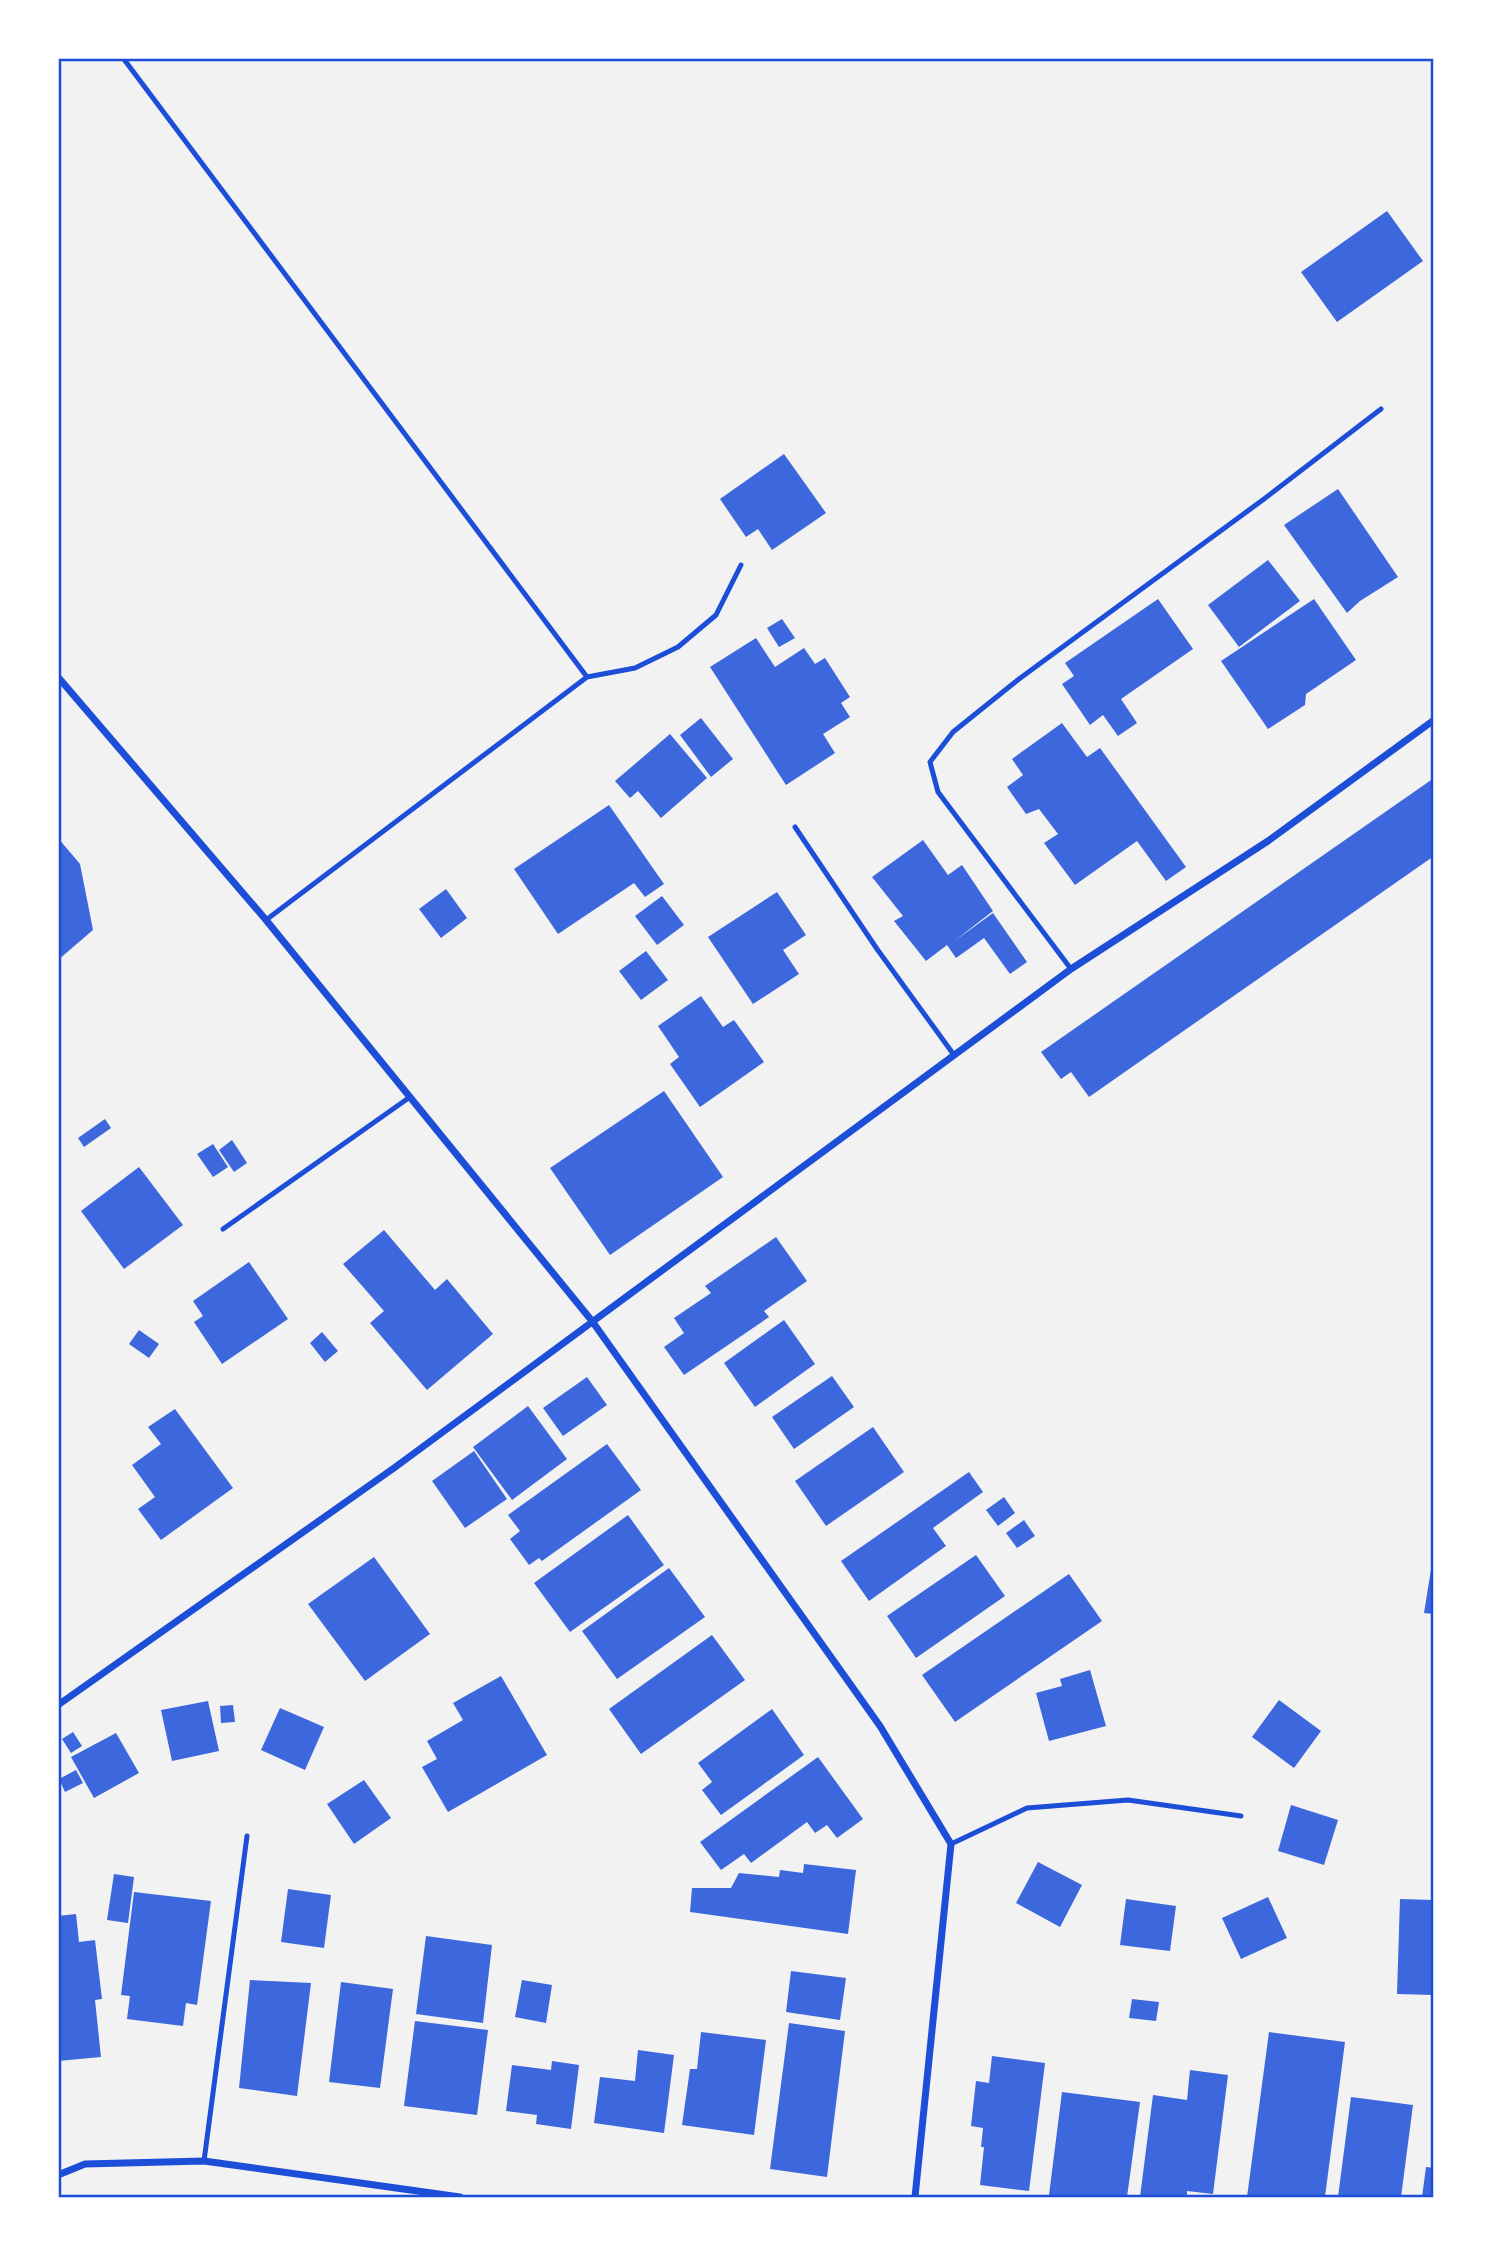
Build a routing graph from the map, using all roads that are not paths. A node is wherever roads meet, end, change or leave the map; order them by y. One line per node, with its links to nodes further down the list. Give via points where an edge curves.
1 (123, 58): 5 (lane)
2 (1381, 409): 9 (lane, via 1019,679 953,732 930,762 938,792)
3 (741, 565): 5 (lane, via 716,615 678,647 635,668)
4 (58, 677): 8 (street)
5 (587, 677): 8 (lane)
6 (1434, 720): 9 (street, via 1268,841)
7 (795, 827): 10 (lane)
8 (266, 919): 11 (street)
9 (1071, 969): 10 (street)
10 (954, 1055): 13 (street)
11 (410, 1097): 12 (lane); 13 (street)
12 (223, 1229)
13 (592, 1321): 14 (street, via 394,1468); 17 (street, via 880,1726)
14 (58, 1705)
15 (1241, 1816): 17 (lane, via 1128,1800 1027,1808)
16 (247, 1836): 18 (lane)
17 (951, 1844): 21 (street)
18 (204, 2161): 19 (street, via 85,2164); 20 (street)
19 (58, 2175)
20 (460, 2197)
21 (915, 2197)

